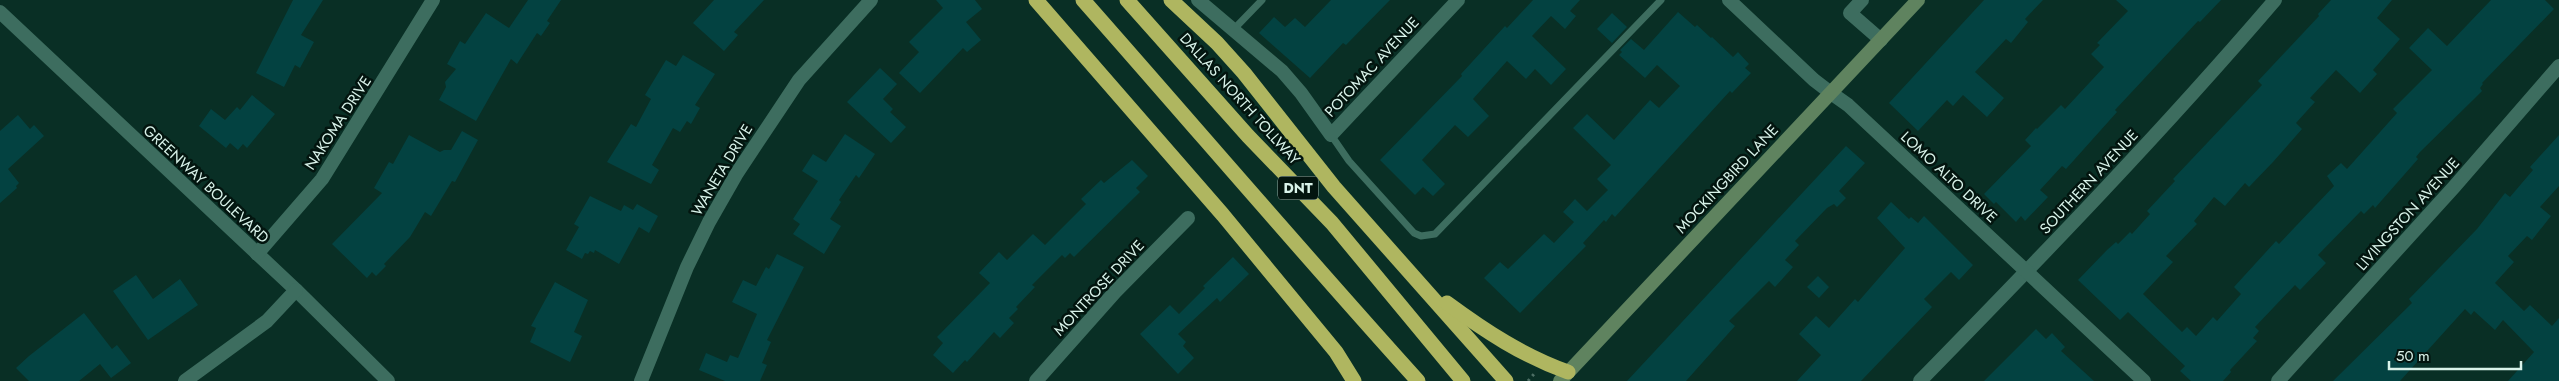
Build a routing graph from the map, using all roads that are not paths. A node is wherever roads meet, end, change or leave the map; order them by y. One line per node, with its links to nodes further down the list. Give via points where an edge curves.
1 (433, 0): 22 (street, NAKOMA DRIVE, via 322,179)
2 (871, 0): 29 (street, WANETA DRIVE, via 799,80 737,173 687,267)
3 (1036, 0): 31 (highway, via 1223,214 1336,352)
4 (1083, 0): 32 (highway, DNT)
5 (1127, 0): 33 (highway, DALLAS NORTH TOLLWAY / DNT, via 1248,136 1332,223)
6 (1171, 0): 24 (highway, via 1244,73 1334,187)
7 (1198, 0): 16 (street)
8 (1262, 0): 16 (lane)
9 (1458, 0): 20 (street, POTOMAC AVENUE)
10 (1661, 0): 20 (lane, via 1436,234 1421,236 1414,232 1349,161)
11 (1729, 0): 19 (street, LOMO ALTO DRIVE)
12 (1862, 0): 17 (street, via 1850,13)
13 (1918, 0): 17 (main road, MOCKINGBIRD LANE)
14 (2275, 0): 23 (street, SOUTHERN AVENUE)
15 (0, 12): 22 (street, GREENWAY BOULEVARD)
16 (1234, 29): 20 (street, via 1282,72)
17 (1881, 40): 19 (main road, MOCKINGBIRD LANE)
18 (2559, 66): 37 (street, LIVINGSTON AVENUE)
19 (1831, 92): 23 (street, LOMO ALTO DRIVE); 26 (main road, MOCKINGBIRD LANE)
20 (1331, 135)
21 (1188, 218): 30 (street, MONTROSE DRIVE, via 1115,292)
22 (258, 254): 25 (street, GREENWAY BOULEVARD)
23 (2028, 272): 35 (street, SOUTHERN AVENUE); 36 (street, LOMO ALTO DRIVE)
24 (1426, 288): 26 (highway, via 1507,345); 34 (highway)
25 (296, 290): 27 (street, via 267,321); 28 (street, GREENWAY BOULEVARD)
26 (1565, 378)
27 (185, 381)
28 (388, 381)
29 (642, 381)
30 (1036, 381)
31 (1354, 381)
32 (1418, 381)
33 (1463, 381)
34 (1506, 381)
35 (1920, 381)
36 (2144, 381)
37 (2278, 381)

